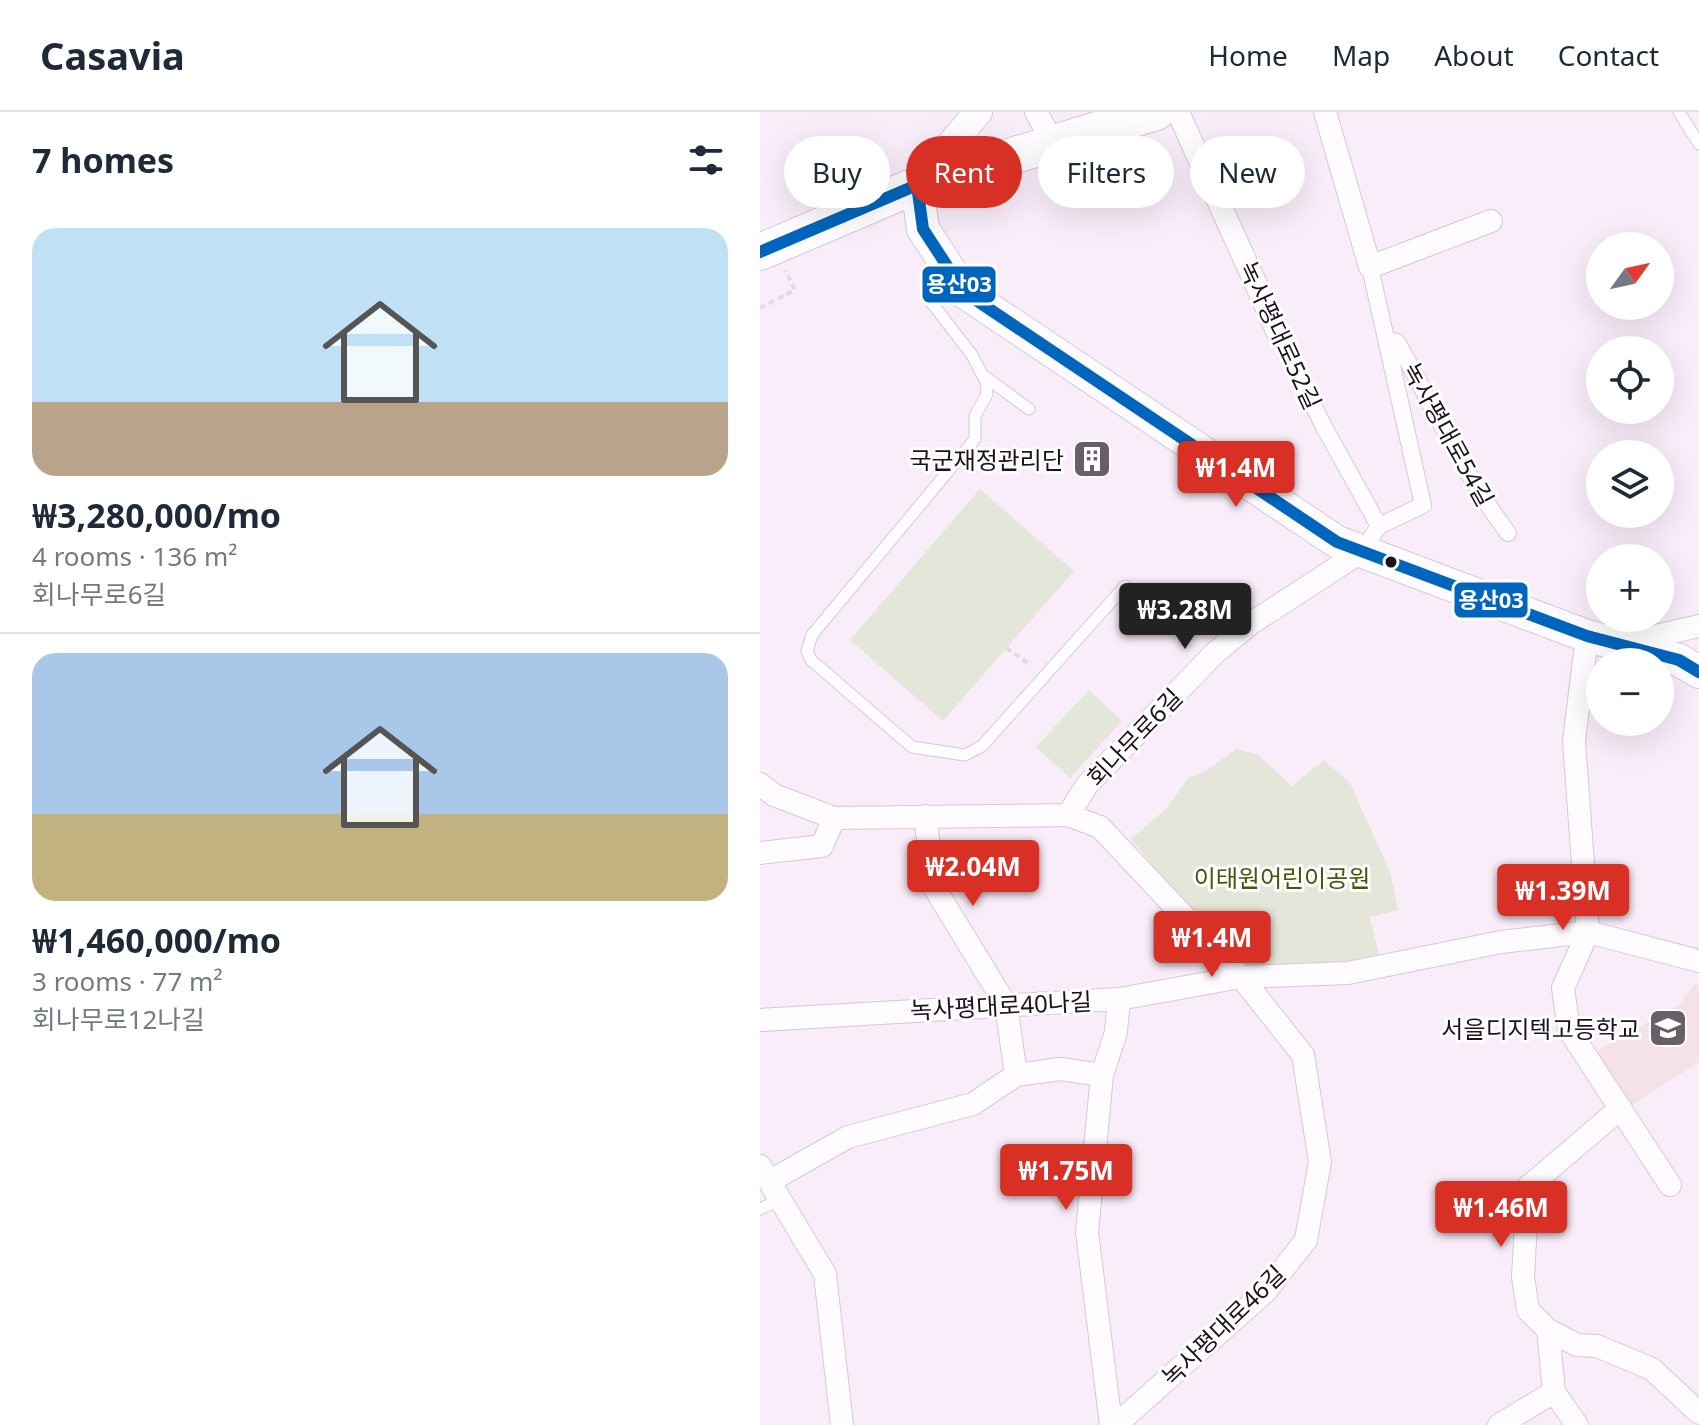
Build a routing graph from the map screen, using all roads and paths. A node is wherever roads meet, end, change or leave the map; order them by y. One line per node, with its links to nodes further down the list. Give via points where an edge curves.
1 (978, 112): 7 (street)
2 (1156, 112): 6 (main road)
3 (1178, 112): 18 (street, 녹사평대로52길)
4 (1325, 112): 15 (street, 녹사평대로54길)
5 (1679, 112): 9 (lane)
6 (1044, 127): 8 (main road)
7 (958, 136)
8 (1022, 137)
9 (1699, 144)
10 (906, 190): 13 (main road)
11 (920, 208): 14 (main road, via 923,229)
12 (1491, 221): 15 (street)
13 (760, 252)
14 (938, 254): 20 (lane, via 931,302); 23 (main road, via 964,292 1337,542)
15 (1370, 267): 19 (street, 녹사평대로54길)
16 (795, 290): 17 (path)
17 (760, 308)
18 (1278, 333): 23 (street, 녹사평대로52길)
19 (1389, 340): 22 (street, 녹사평대로54길, via 1397,342 1477,491); 23 (street, 녹사평대로54길, via 1423,505)
20 (984, 376): 21 (lane); 30 (lane, via 987,394 975,416 975,439 812,635 807,651 820,669 912,747 965,755 982,746)
21 (1029, 409)
22 (1508, 533)
23 (1370, 539): 26 (main road); 32 (street, 회나무로6길, via 1215,653 1087,785)
24 (1125, 586): 30 (lane)
25 (1699, 626): 27 (street)
26 (1587, 636): 27 (main road); 36 (street, via 1574,741)
27 (1622, 644): 29 (main road, via 1679,660)
28 (1006, 648): 30 (path)
29 (1699, 672)
30 (1046, 675)
31 (760, 784): 34 (street, 녹사평대로46길, via 774,795)
32 (1068, 815): 33 (street, 녹사평대로46길); 38 (street, 녹사평대로46길, via 1100,827)
33 (925, 816): 34 (street, 녹사평대로46길); 40 (street, via 934,887)
34 (834, 818): 35 (street, via 822,846)
35 (760, 853)
36 (1588, 932): 37 (street); 38 (street, 녹사평대로40나길, via 1501,942 1348,973); 44 (street, via 1563,988 1569,1030)
37 (1699, 961)
38 (1241, 977): 39 (street, 녹사평대로40나길); 52 (street, 녹사평대로46길, via 1303,1055 1320,1162 1306,1240 1266,1291)
39 (1119, 999): 40 (street, 녹사평대로40나길); 43 (street, via 1116,1032)
40 (1006, 1005): 41 (street, 녹사평대로40나길); 42 (street)
41 (760, 1020)
42 (1016, 1075): 43 (street, via 1060,1069); 45 (street, via 973,1104 848,1137)
43 (1102, 1075): 52 (street, via 1087,1232)
44 (1621, 1108): 46 (street); 48 (street, via 1528,1187 1523,1277 1528,1310)
45 (771, 1181): 47 (lane); 51 (street, via 825,1274)
46 (1670, 1185)
47 (760, 1209)
48 (1548, 1330): 49 (street); 50 (street, via 1652,1369)
49 (1554, 1392): 53 (street); 54 (street)
50 (1699, 1413)
51 (842, 1425)
52 (1113, 1425)
53 (1499, 1425)
54 (1577, 1425)

